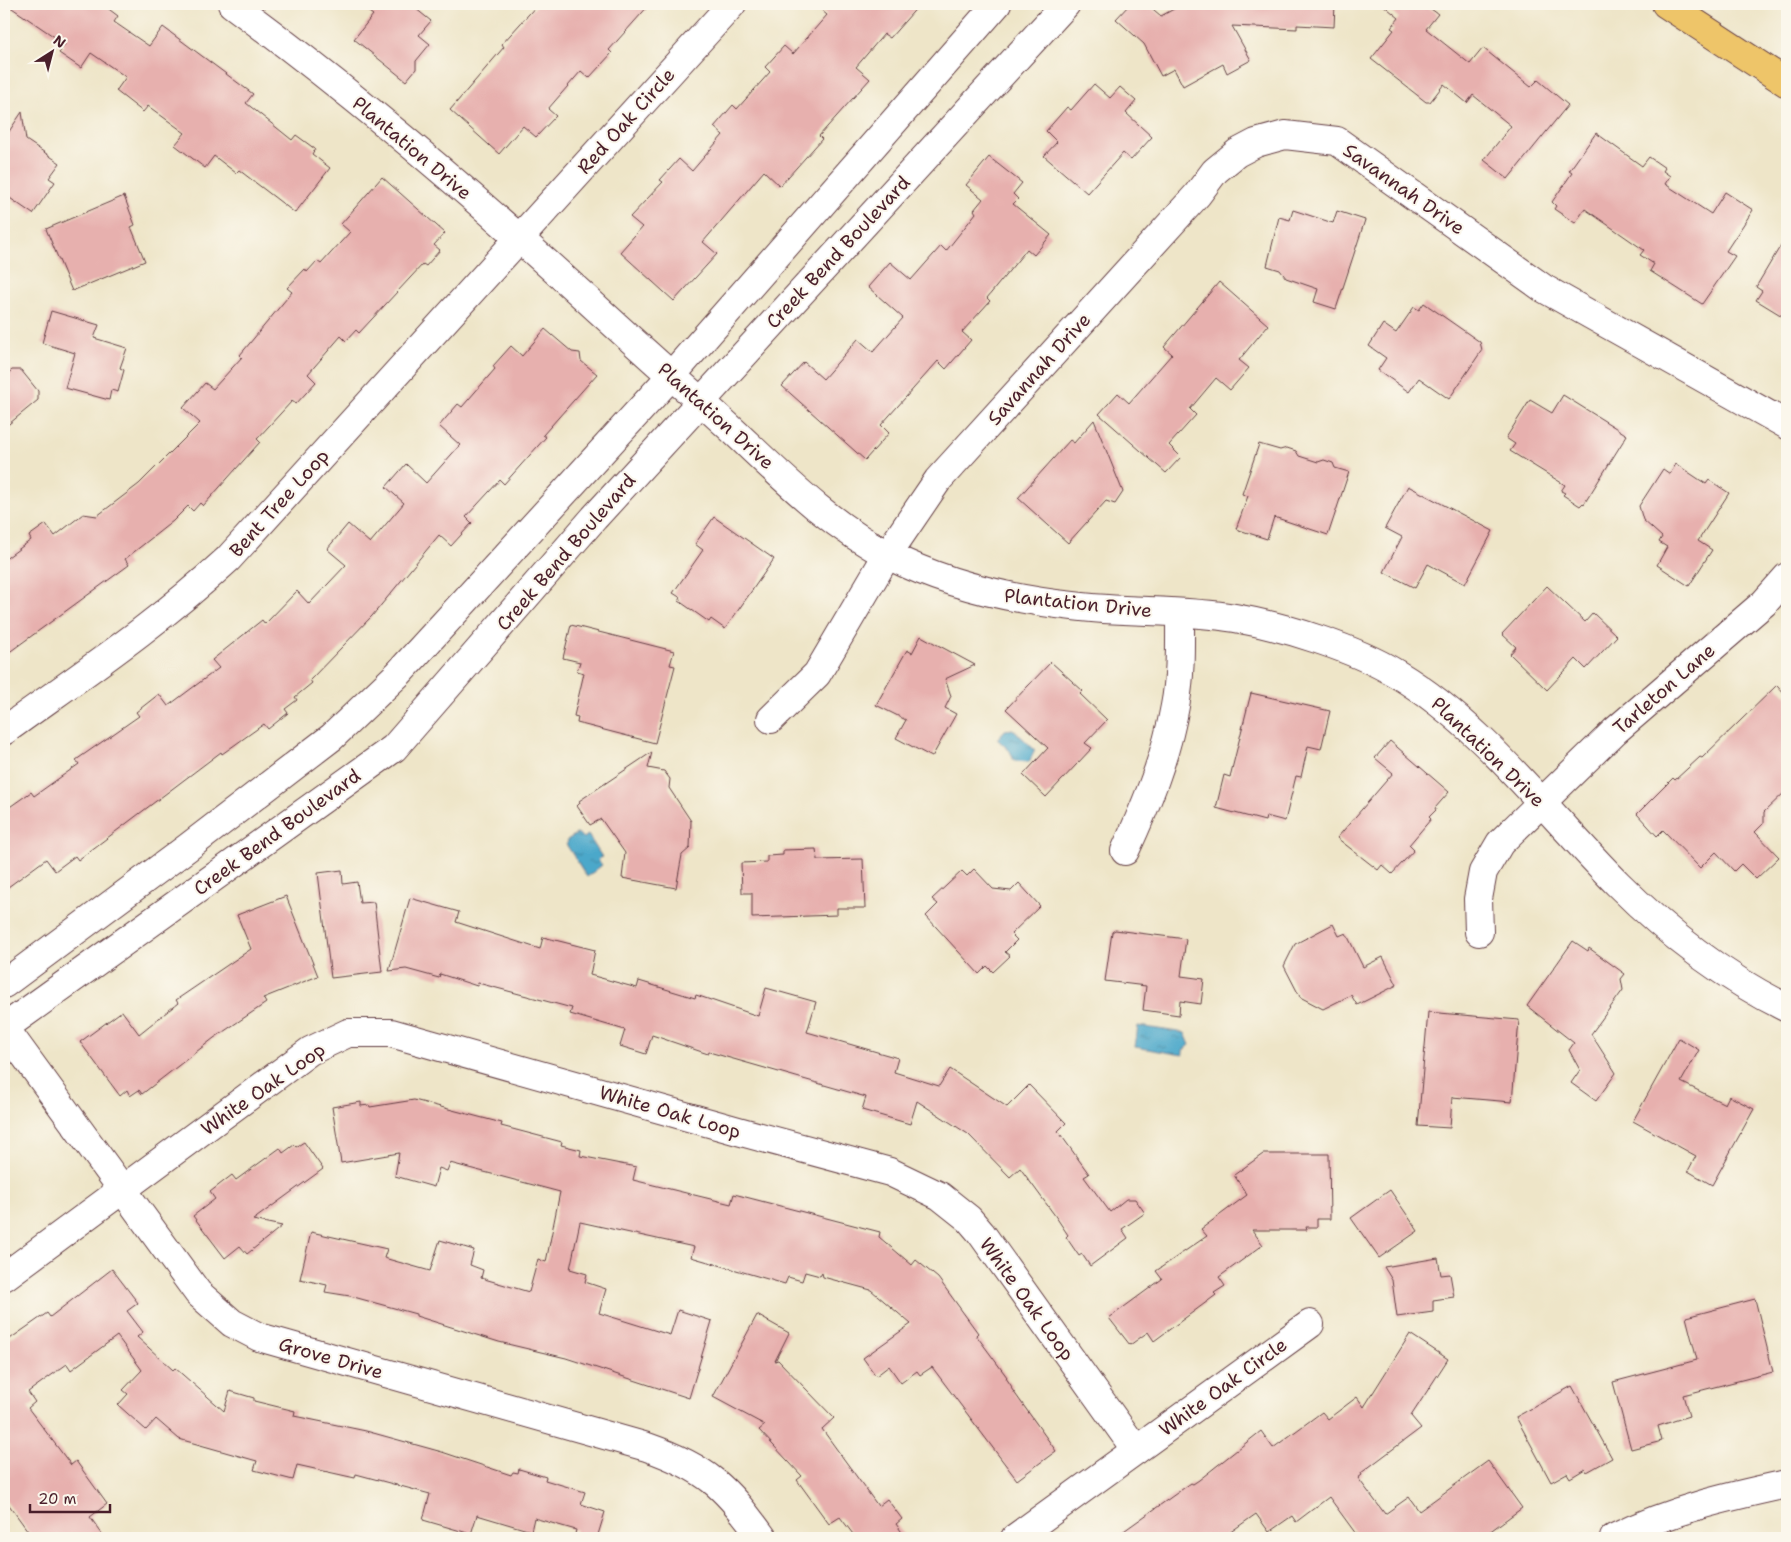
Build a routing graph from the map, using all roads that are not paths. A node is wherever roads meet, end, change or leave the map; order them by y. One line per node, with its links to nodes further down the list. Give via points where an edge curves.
1 (732, 4): 7 (street, Red Oak Circle)
2 (997, 4): 8 (street, Creek Bend Boulevard)
3 (1066, 4): 9 (street, Creek Bend Boulevard)
4 (1666, 4): 6 (main road)
5 (244, 7): 7 (street, Plantation Drive)
6 (1787, 83)
7 (520, 239): 8 (street, Plantation Drive); 15 (street, Bent Tree Loop, via 228,559 161,617)
8 (671, 376): 9 (street, Plantation Drive); 19 (street, Creek Bend Boulevard, via 399,673 332,737)
9 (701, 401): 11 (street, Plantation Drive, via 813,506); 21 (street, Creek Bend Boulevard, via 594,518 394,748)
10 (1787, 424): 11 (street, Savannah Drive, via 1543,288 1337,141 1285,135 1256,143 1237,153 1215,172 938,480)
11 (887, 554): 13 (street, Plantation Drive, via 929,574 995,594 1074,606); 14 (street, Savannah Drive, via 817,674)
12 (1787, 577): 16 (street, Tarleton Lane, via 1764,603 1615,731)
13 (1180, 613): 16 (street, Plantation Drive, via 1232,618 1280,628 1327,642 1394,672 1466,727); 17 (street, via 1176,704 1166,749 1152,792)
14 (770, 719)
15 (4, 731)
16 (1542, 803): 18 (street, Tarleton Lane, via 1492,855 1478,899); 20 (street, Plantation Drive, via 1618,884 1667,929 1719,969)
17 (1125, 850)
18 (1479, 932)
19 (4, 984)
20 (1787, 1008)
21 (4, 1028): 22 (street, Grove Drive)
22 (122, 1189): 23 (street, White Oak Loop); 25 (street, White Oak Loop, via 310,1051 348,1033 406,1036 738,1132 890,1172 940,1196 981,1233); 27 (street, Grove Drive, via 198,1293 232,1323 259,1337 680,1458 710,1477 736,1501)
23 (4, 1277)
24 (1310, 1324): 25 (street, White Oak Circle)
25 (1136, 1450): 28 (street)
26 (1787, 1484): 29 (street, via 1705,1502)
27 (763, 1538)
28 (1015, 1538)
29 (1614, 1538)

